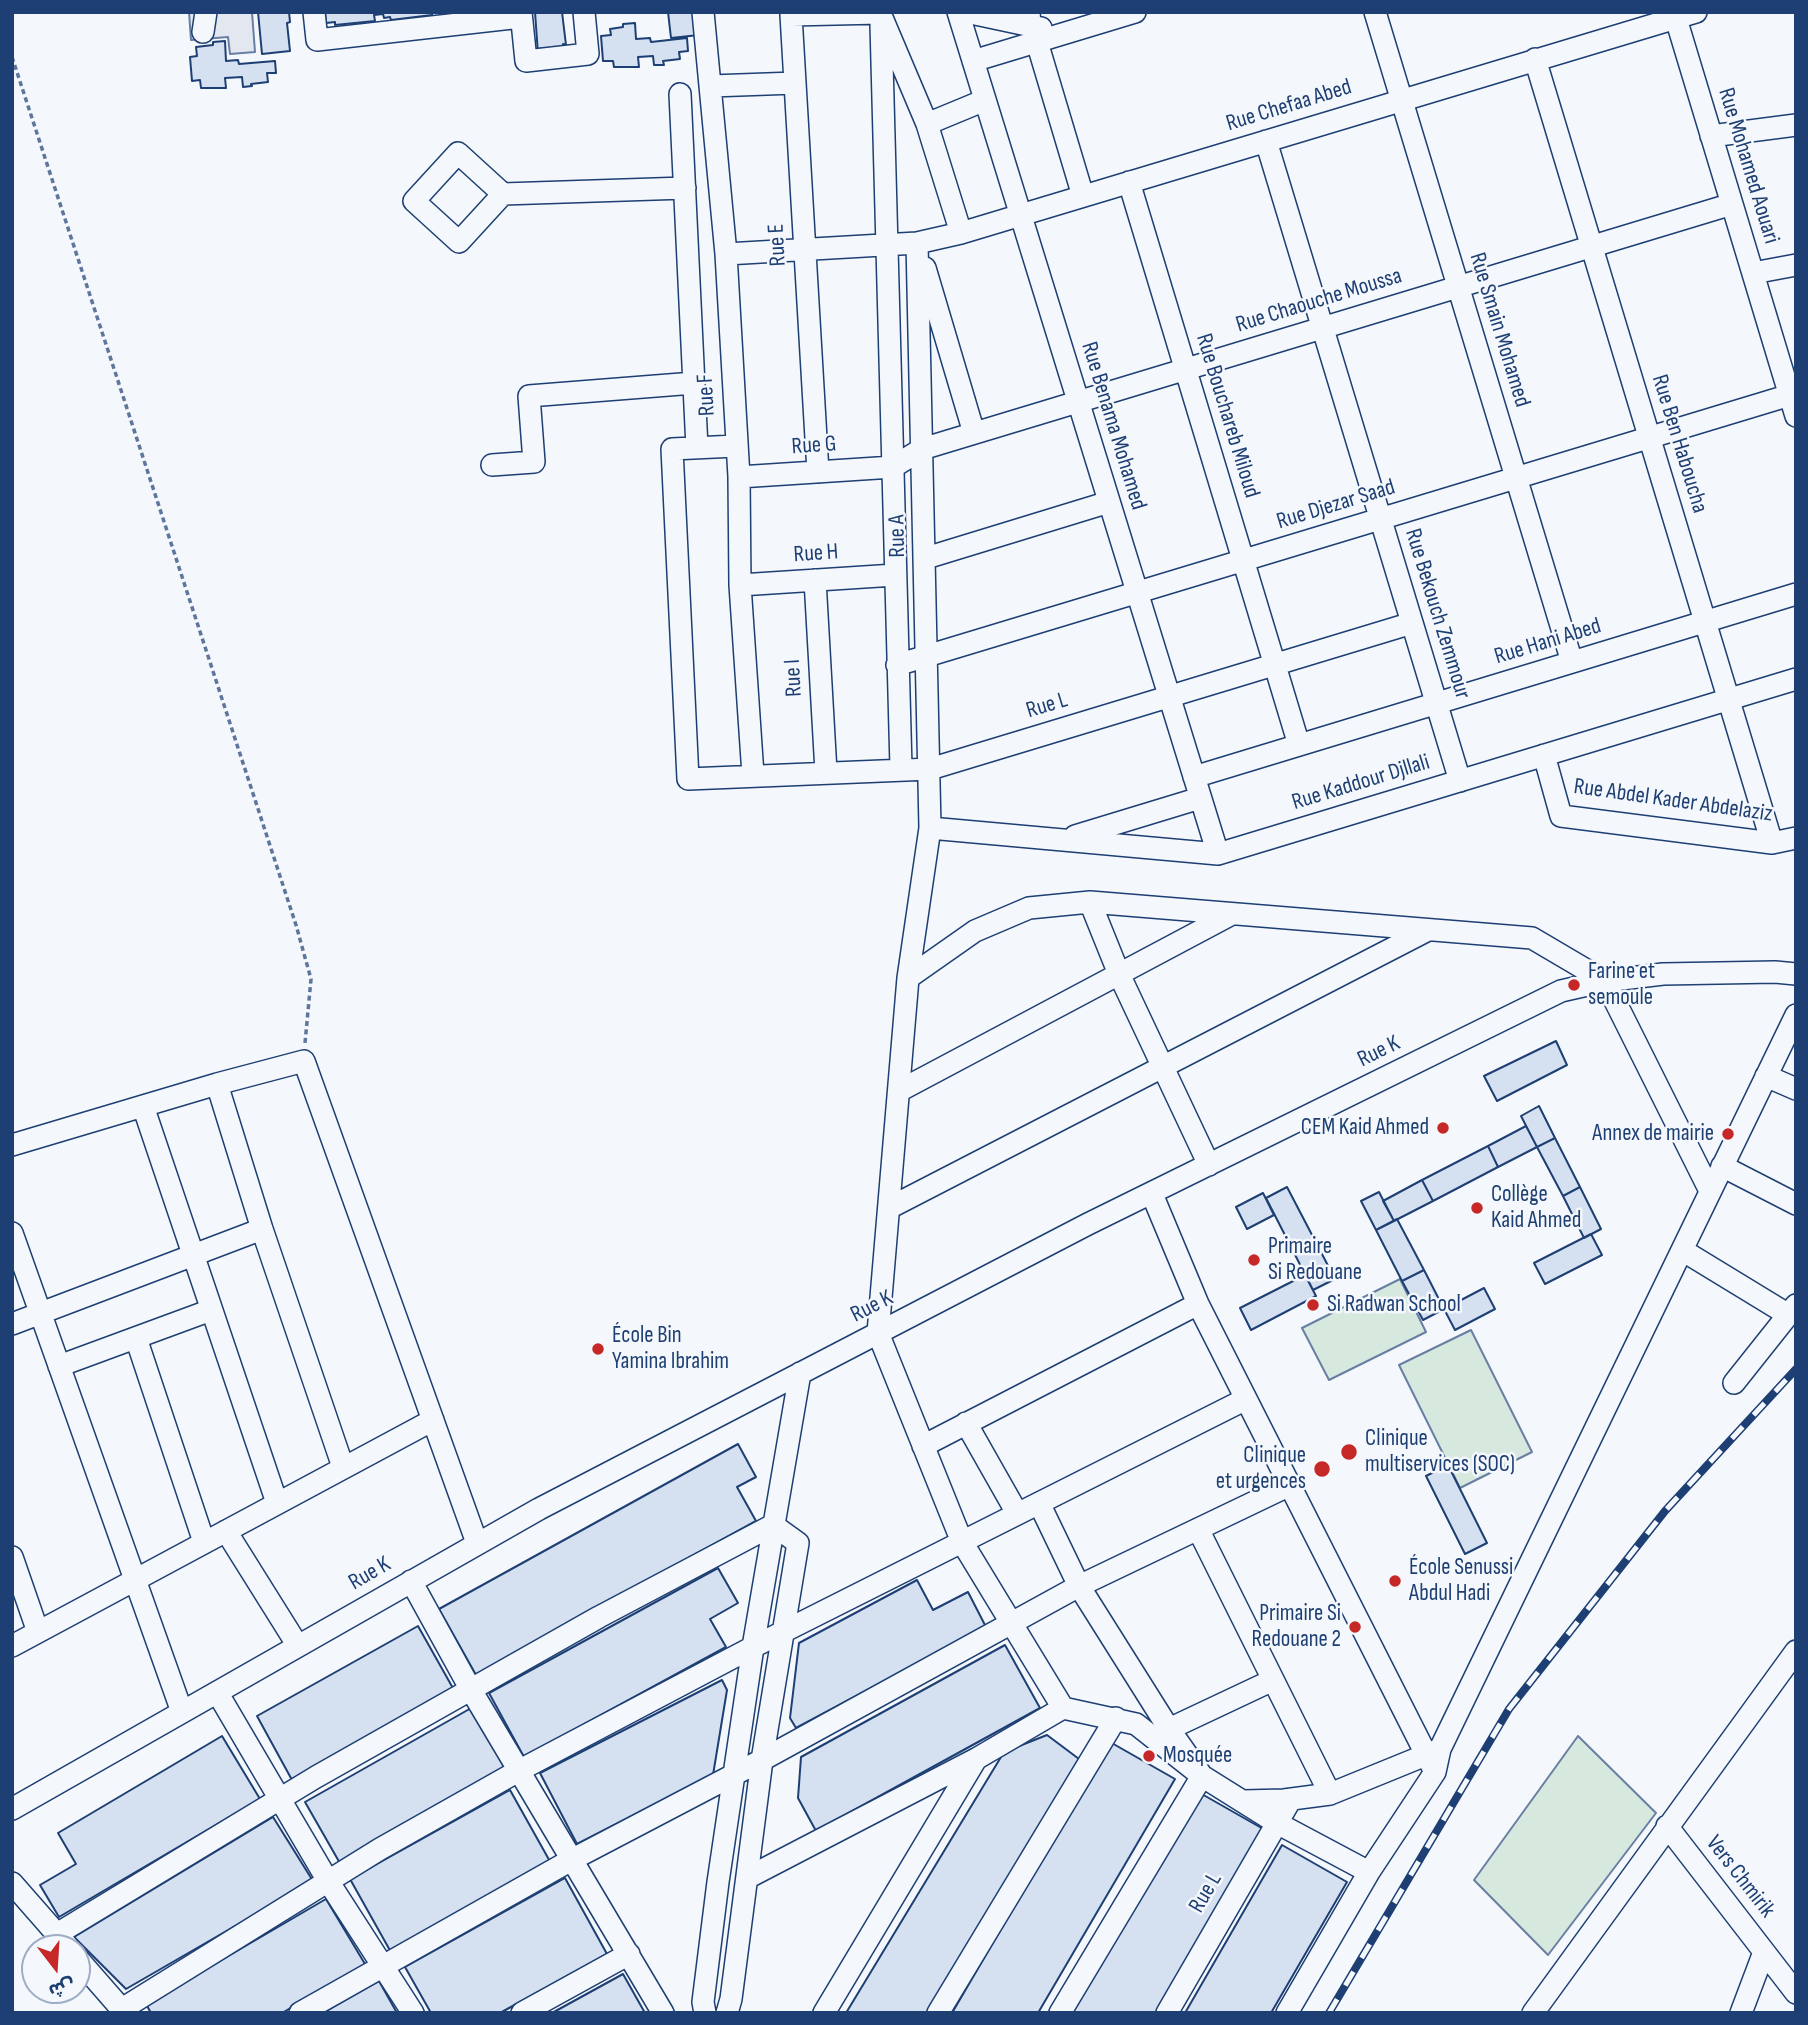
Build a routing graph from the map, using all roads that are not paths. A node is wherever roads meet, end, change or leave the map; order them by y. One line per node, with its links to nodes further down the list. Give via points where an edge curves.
1 (314, 12): 11 (street, via 317,40)
2 (584, 12): 11 (street, via 588,54 526,61)
3 (703, 12): 18 (street, Rue F)
4 (958, 12): 16 (street, Rue Benama Mohamed)
5 (967, 12): 12 (street)
6 (1135, 12): 14 (street, via 1063,34)
7 (1375, 12): 21 (street, Rue Smain Mohamed)
8 (1696, 12): 13 (street, Rue Chefaa Abed)
9 (842, 13): 10 (street); 17 (street, Rue E, via 790,15)
10 (882, 13): 22 (street); 34 (street)
11 (521, 15)
12 (992, 15): 14 (street)
13 (1674, 15): 15 (street, Rue Chefaa Abed); 24 (street, Rue Mohamed Aouari)
14 (1032, 26): 16 (street); 29 (street)
15 (1535, 59): 21 (street, Rue Chefaa Abed); 35 (street, Rue Ben Haboucha)
16 (973, 61): 20 (street, Rue Benama Mohamed)
17 (794, 83): 18 (street); 36 (street, Rue E)
18 (711, 86): 37 (street, Rue F)
19 (680, 94): 27 (street)
20 (985, 100): 22 (street); 31 (street, Rue Benama Mohamed)
21 (1402, 100): 25 (street, Rue Chefaa Abed); 40 (street, Rue Smain Mohamed)
22 (927, 124): 32 (street)
23 (1796, 125): 24 (street)
24 (1711, 136): 30 (street, Rue Mohamed Aouari)
25 (1266, 141): 26 (street, Rue Chefaa Abed); 41 (street, Rue Bekouch Zemmour)
26 (1129, 182): 29 (street, Rue Chefaa Abed); 42 (street, Rue Bouchareb Miloud)
27 (685, 188): 28 (street); 43 (street)
28 (503, 194)
29 (1083, 196): 31 (street, Rue Chefaa Abed)
30 (1732, 204): 35 (street, Rue Chaouche Moussa); 39 (street, Rue Mohamed Aouari)
31 (1021, 215): 32 (street, Rue Chefaa Abed); 44 (street, Rue Benama Mohamed)
32 (961, 233): 33 (street, Rue Chefaa Abed)
33 (917, 243): 34 (street, Rue Chefaa Abed); 46 (street); 50 (street, Rue A)
34 (887, 244): 36 (street, Rue Chefaa Abed); 52 (street)
35 (1591, 246): 40 (street, Rue Chaouche Moussa); 47 (street, Rue Ben Haboucha)
36 (804, 250): 37 (street, Rue Chefaa Abed); 53 (street, Rue E)
37 (726, 254): 48 (street, Rue F)
38 (1796, 265): 39 (street)
39 (1753, 273): 45 (street, Rue Mohamed Aouari)
40 (1458, 287): 41 (street, Rue Chaouche Moussa); 55 (street, Rue Smain Mohamed)
41 (1323, 328): 42 (street, Rue Chaouche Moussa); 57 (street, Rue Bekouch Zemmour)
42 (1186, 369): 44 (street, Rue Chaouche Moussa); 59 (street, Rue Bouchareb Miloud)
43 (694, 383): 49 (street); 51 (street, via 529,396 534,462)
44 (1078, 402): 46 (street, Rue Chaouche Moussa); 56 (street, Rue Benama Mohamed)
45 (1793, 406): 47 (street, Rue Djezar Saad)
46 (974, 433): 50 (street, Rue Chaouche Moussa)
47 (1649, 437): 55 (street, Rue Djezar Saad); 65 (street, Rue Ben Haboucha)
48 (736, 446): 49 (street); 54 (street, Rue F)
49 (697, 448): 80 (street, Rue L, via 673,449 688,779)
50 (922, 449): 52 (street, Rue Chaouche Moussa); 58 (street, Rue A)
51 (492, 465)
52 (893, 467): 53 (street, Rue G); 60 (street)
53 (818, 472): 54 (street, Rue G)
54 (738, 477): 62 (street, Rue F)
55 (1516, 478): 57 (street, Rue Djezar Saad); 68 (street, Rue Smain Mohamed)
56 (1109, 502): 58 (street, Rue H); 63 (street, Rue Benama Mohamed)
57 (1381, 519): 59 (street, Rue Djezar Saad); 66 (street, Rue Bekouch Zemmour)
58 (925, 560): 60 (street, Rue H); 67 (street, Rue A)
59 (1244, 560): 63 (street, Rue Djezar Saad); 69 (street, Rue Bouchareb Miloud)
60 (895, 570): 61 (street, Rue H); 70 (street)
61 (815, 580): 62 (street, Rue H); 79 (street, Rue I)
62 (740, 585): 80 (street, Rue F)
63 (1137, 592): 67 (street, Rue Djezar Saad); 72 (street, Rue Benama Mohamed)
64 (1796, 594): 65 (street, Rue Hani Abed)
65 (1705, 622): 68 (street, Rue Hani Abed); 73 (street, Rue Ben Haboucha)
66 (1412, 623): 69 (street, Rue L); 74 (street, Rue Bekouch Zemmour)
67 (926, 656): 70 (street, Rue Djezar Saad); 78 (street, Rue A)
68 (1572, 662): 74 (street, Rue Hani Abed)
69 (1275, 664): 72 (street, Rue L); 75 (street, Rue Bouchareb Miloud)
70 (897, 665): 77 (street)
71 (1796, 679): 73 (street, Rue Kaddour Djllali)
72 (1169, 696): 78 (street, Rue L); 81 (street, Rue Benama Mohamed)
73 (1729, 700): 76 (street, Rue Kaddour Djllali); 87 (street, Rue Ben Haboucha)
74 (1436, 703): 75 (street, Rue Hani Abed); 82 (street, Rue Bekouch Zemmour)
75 (1300, 745): 81 (street, Rue Hani Abed)
76 (1544, 755): 82 (street, Rue Kaddour Djllali); 87 (street, Rue Abdel Kader Abdelaziz, via 1561,816)
77 (901, 768): 78 (street, Rue L); 79 (street, Rue L)
78 (930, 769): 84 (street, Rue A)
79 (826, 772): 80 (street, Rue L)
80 (753, 775)
81 (1194, 776): 83 (street, Rue Benama Mohamed)
82 (1460, 781): 88 (street, Rue Kaddour Djllali)
83 (1200, 798): 86 (street); 88 (street, Rue Benama Mohamed)
84 (930, 828): 86 (street, Rue Kaddour Djllali); 94 (street, Rue A)
85 (1796, 838): 87 (street, Rue Abdel Kader Abdelaziz)
86 (1058, 842): 88 (street, Rue Kaddour Djllali)
87 (1772, 843)
88 (1218, 854)
89 (1090, 902): 90 (street); 92 (street); 94 (street, via 1029,908 975,931)
90 (1232, 914): 91 (street); 92 (street)
91 (1428, 930): 95 (street, via 1532,938); 97 (street)
92 (1119, 974): 97 (street); 101 (street)
93 (1796, 974): 95 (street, Rue K, via 1664,974)
94 (908, 978): 101 (street, Rue A)
95 (1605, 981): 104 (street, Rue K, via 1562,991); 106 (street)
96 (1796, 1015): 98 (street)
97 (1163, 1066): 104 (street); 109 (street)
98 (1766, 1076): 100 (street); 105 (street)
99 (217, 1084): 102 (street); 110 (street); 125 (street, via 304,1060)
100 (1796, 1089)
101 (899, 1091): 109 (street, Rue A)
102 (143, 1106): 103 (street); 113 (street)
103 (12, 1145)
104 (1209, 1165): 107 (street, Rue K)
105 (1722, 1166): 106 (street); 108 (street)
106 (1710, 1191): 112 (street)
107 (1152, 1194): 114 (street); 119 (street, Rue K)
108 (1796, 1204)
109 (889, 1208): 119 (street, Rue A)
110 (262, 1229): 113 (street); 128 (street)
111 (12, 1233): 117 (street)
112 (1682, 1250): 116 (street); 158 (street)
113 (192, 1255): 115 (street); 117 (street)
114 (1198, 1304): 124 (street); 126 (street)
115 (211, 1310): 120 (street); 130 (street)
116 (1791, 1310): 123 (street)
117 (41, 1314): 118 (street); 121 (street)
118 (12, 1324)
119 (878, 1333): 122 (street, Rue K); 127 (street)
120 (136, 1338): 121 (street); 136 (street)
121 (59, 1366): 140 (street)
122 (800, 1373): 133 (street); 138 (street, Rue K)
123 (1734, 1383)
124 (1246, 1399): 129 (street); 131 (street)
125 (433, 1420): 128 (street); 138 (street)
126 (966, 1423): 127 (street); 132 (street)
127 (923, 1446): 137 (street)
128 (343, 1467): 130 (street)
129 (1290, 1485): 134 (street); 158 (street)
130 (276, 1503): 135 (street)
131 (1039, 1503): 132 (street); 142 (street)
132 (1017, 1513): 137 (street)
133 (773, 1525): 145 (street, via 798,1543); 148 (street); 151 (street)
134 (1198, 1529): 142 (street); 150 (street)
135 (226, 1531): 136 (street); 147 (street)
136 (204, 1542): 140 (street)
137 (962, 1542): 143 (street); 145 (street)
138 (477, 1543): 141 (street, Rue K)
139 (12, 1557): 144 (street)
140 (135, 1580): 144 (street); 154 (street)
141 (411, 1581): 147 (street, Rue K); 151 (street)
142 (1079, 1586): 143 (street); 156 (street)
143 (1013, 1624): 153 (street); 159 (street)
144 (38, 1632): 146 (street)
145 (783, 1632): 148 (street); 159 (street)
146 (12, 1646)
147 (298, 1646): 152 (street, Rue K)
148 (753, 1647): 160 (street); 161 (street)
149 (1796, 1651): 169 (street)
150 (1273, 1680): 156 (street); 163 (street)
151 (471, 1689): 160 (street); 165 (street)
152 (216, 1692): 154 (street, Rue K); 165 (street)
153 (1062, 1708): 155 (street); 157 (street)
154 (182, 1712): 167 (street, Rue K)
155 (1116, 1718): 162 (street, via 1136,1724); 190 (street)
156 (1169, 1729): 162 (street)
157 (975, 1759): 172 (street); 189 (street)
158 (1434, 1759): 163 (street); 171 (street)
159 (762, 1760): 161 (street); 172 (street)
160 (520, 1770): 170 (street); 173 (street)
161 (736, 1774): 170 (street); 187 (street, via 718,1882)
162 (1202, 1776): 166 (street); 191 (street)
163 (1330, 1794): 164 (street)
164 (1291, 1799): 166 (street); 168 (street, Rue L)
165 (279, 1800): 173 (street); 176 (street)
166 (1243, 1801): 168 (street)
167 (12, 1808)
168 (1277, 1823): 171 (street); 192 (street, Rue L)
169 (1667, 1826): 177 (street, Vers Chmirik); 194 (street)
170 (573, 1859): 178 (street); 179 (street)
171 (1368, 1872): 193 (street)
172 (747, 1878): 188 (street)
173 (328, 1881): 179 (street); 182 (street)
174 (12, 1883): 175 (street)
175 (57, 1934)
176 (74, 1934)
177 (1764, 1952): 181 (street, Vers Chmirik); 195 (street)
178 (629, 1954): 185 (street); 186 (street)
179 (383, 1966): 183 (street); 184 (street)
180 (91, 1974): 182 (street)
181 (1796, 1993)
182 (123, 2011)
183 (300, 2013)
184 (413, 2013)
185 (522, 2013)
186 (663, 2013)
187 (705, 2013)
188 (727, 2013)
189 (824, 2013)
190 (938, 2013)
191 (1060, 2013)
192 (1167, 2013)
193 (1287, 2013)
194 (1533, 2013)
195 (1741, 2013)

